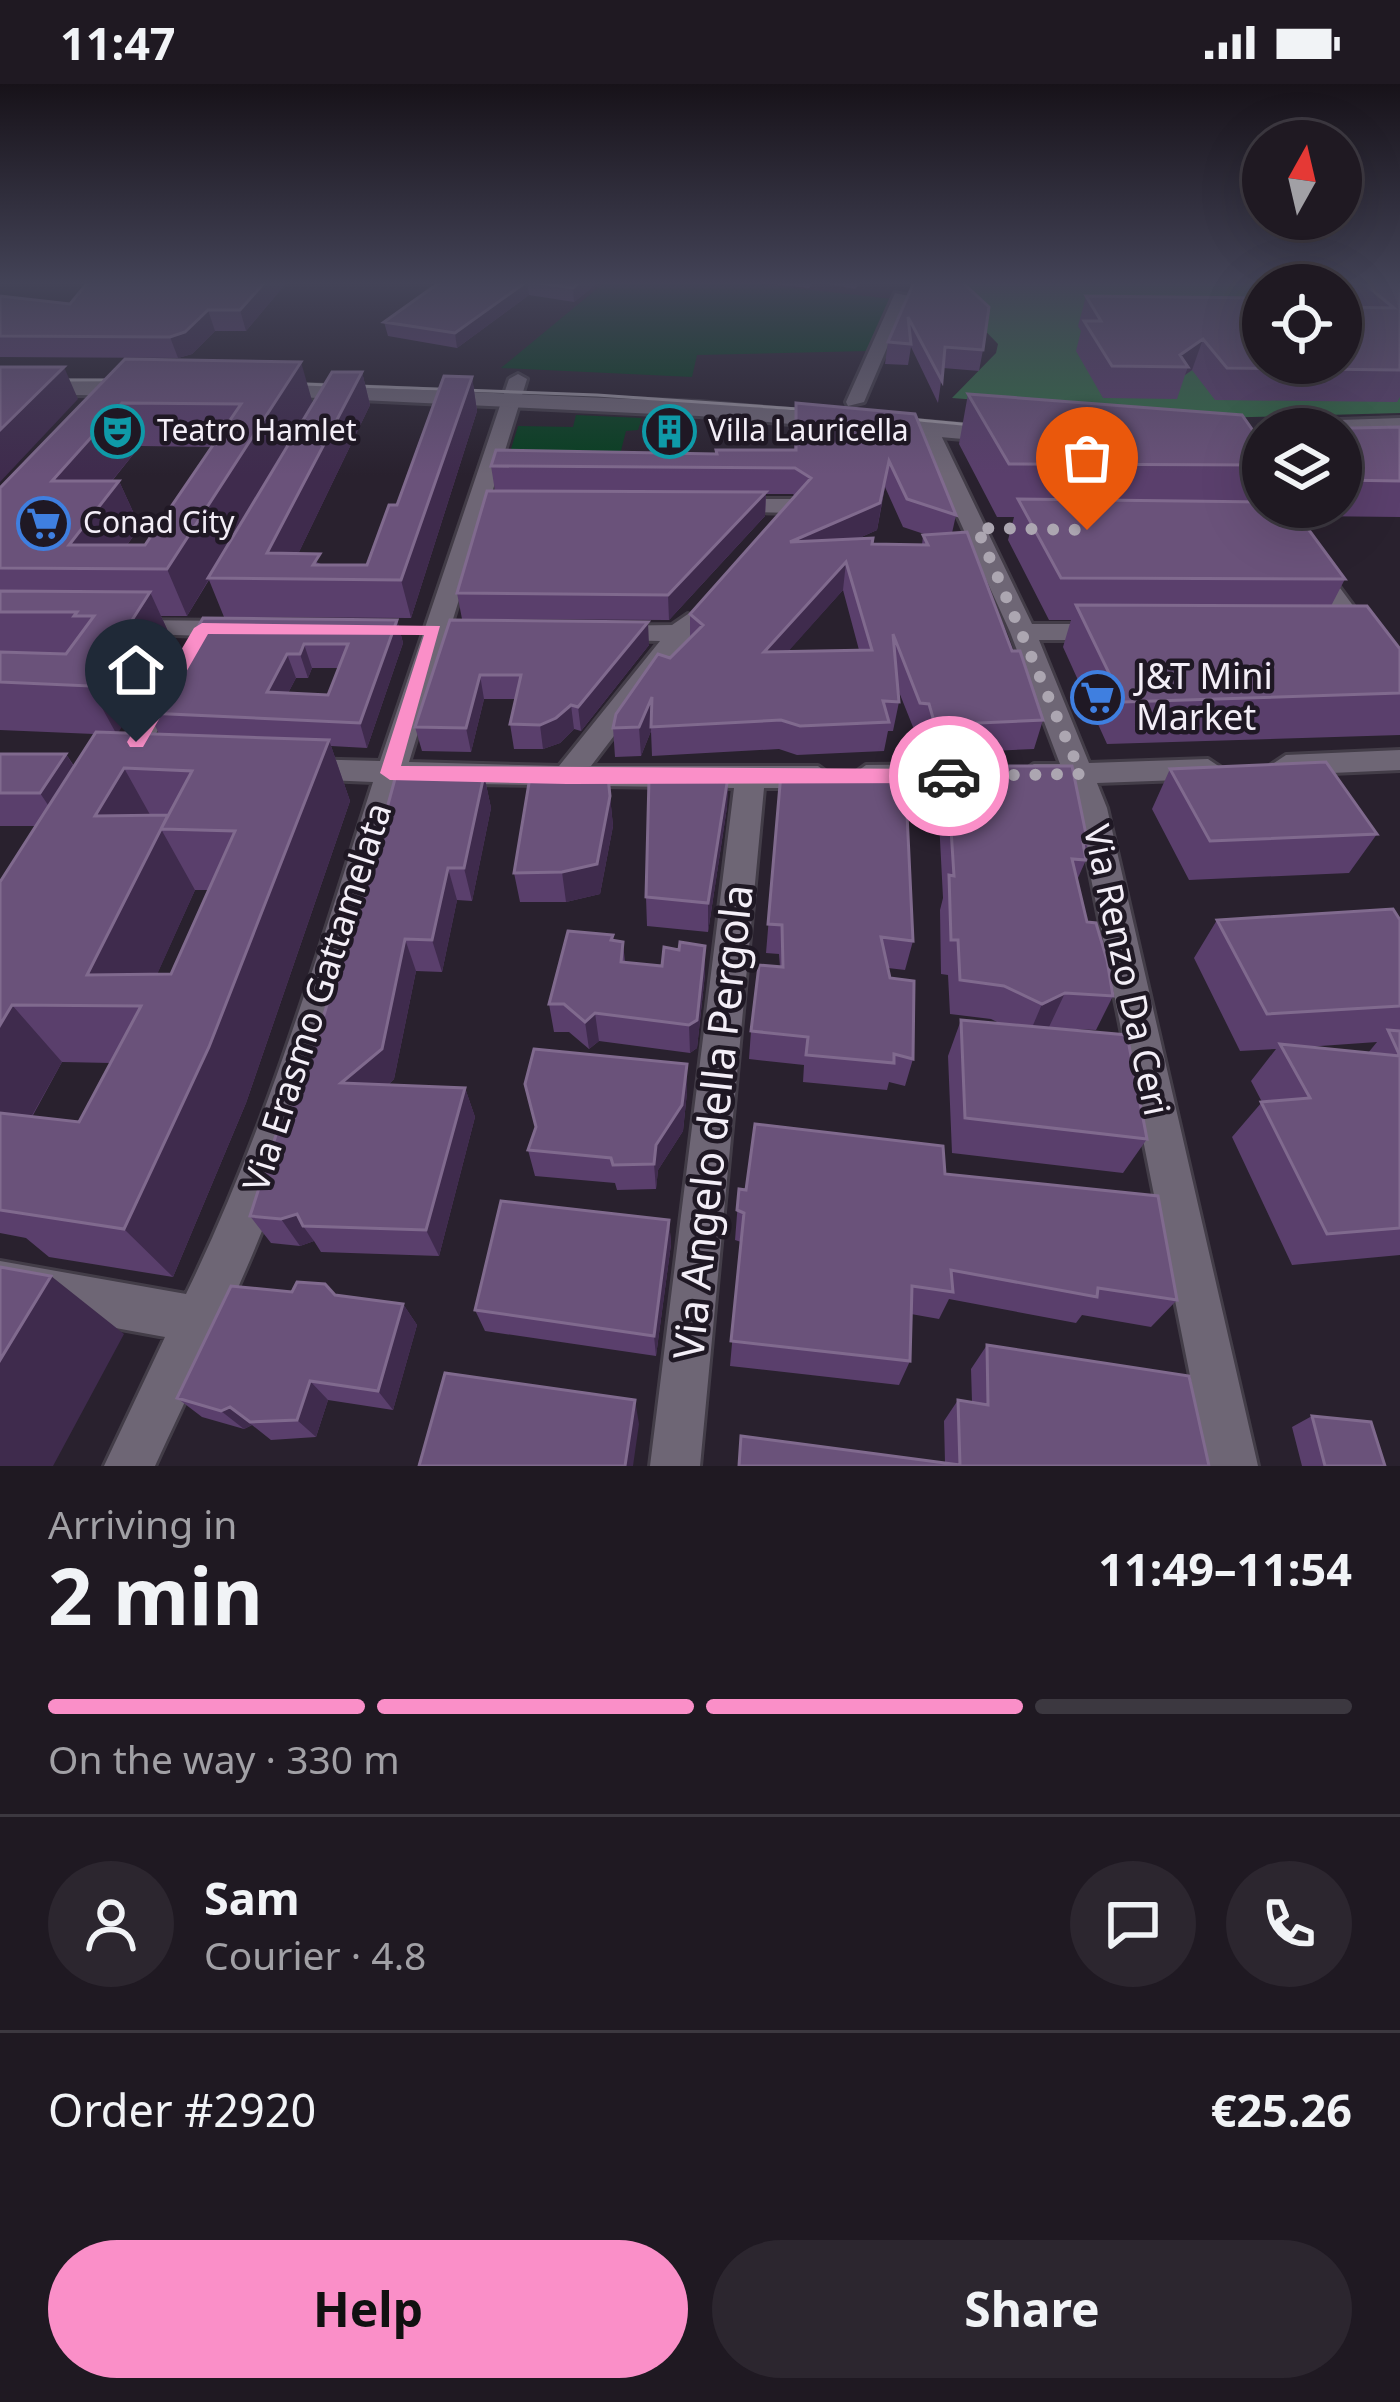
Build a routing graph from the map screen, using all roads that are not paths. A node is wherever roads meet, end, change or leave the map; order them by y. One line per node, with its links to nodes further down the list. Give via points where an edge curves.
1 (879, 346): 9 (street)
2 (0, 368): 3 (main road)
3 (149, 369): 5 (street)
4 (0, 387): 5 (main road)
5 (124, 388): 6 (main road); 10 (street)
6 (172, 389)
7 (513, 389): 8 (main road); 8 (main road, via 248,380); 9 (main road); 14 (main road); 37 (street, Via Erasmo Gattamelata, via 486,504 432,630)
8 (335, 391): 11 (street)
9 (855, 401): 14 (main road, via 1026,427)
10 (95, 419)
11 (318, 421)
12 (1400, 425): 13 (main road)
13 (1362, 426)
14 (928, 429): 26 (street, Via Renzo Da Ceri, via 986,529)
15 (1400, 449): 16 (main road)
16 (1362, 450)
17 (702, 506): 21 (street, via 793,506)
18 (1284, 528): 20 (street)
19 (1247, 531): 20 (street)
20 (1286, 531): 30 (street)
21 (764, 538)
22 (706, 601): 27 (street)
23 (90, 628): 31 (street)
24 (272, 629): 31 (street)
25 (588, 632): 27 (street)
26 (1023, 632): 28 (street); 38 (street, Via Renzo Da Ceri)
27 (678, 633): 39 (street)
28 (1137, 633)
29 (1321, 634): 30 (street)
30 (1360, 634): 32 (street)
31 (197, 637): 34 (street)
32 (1400, 688)
33 (1400, 760): 38 (street)
34 (112, 763): 35 (street); 41 (street)
35 (170, 764)
36 (265, 768): 37 (street)
37 (390, 773): 39 (street); 43 (street, Via Erasmo Gattamelata, via 293,1092)
38 (1081, 774): 40 (street); 46 (street, Via Renzo Da Ceri)
39 (567, 777): 40 (street)
40 (750, 777): 45 (street, Via Angelo della Pergola)
41 (100, 803)
42 (0, 1284): 43 (street)
43 (200, 1320): 44 (street, Via Erasmo Gattamelata)
44 (129, 1466)
45 (675, 1466)
46 (1233, 1466)

